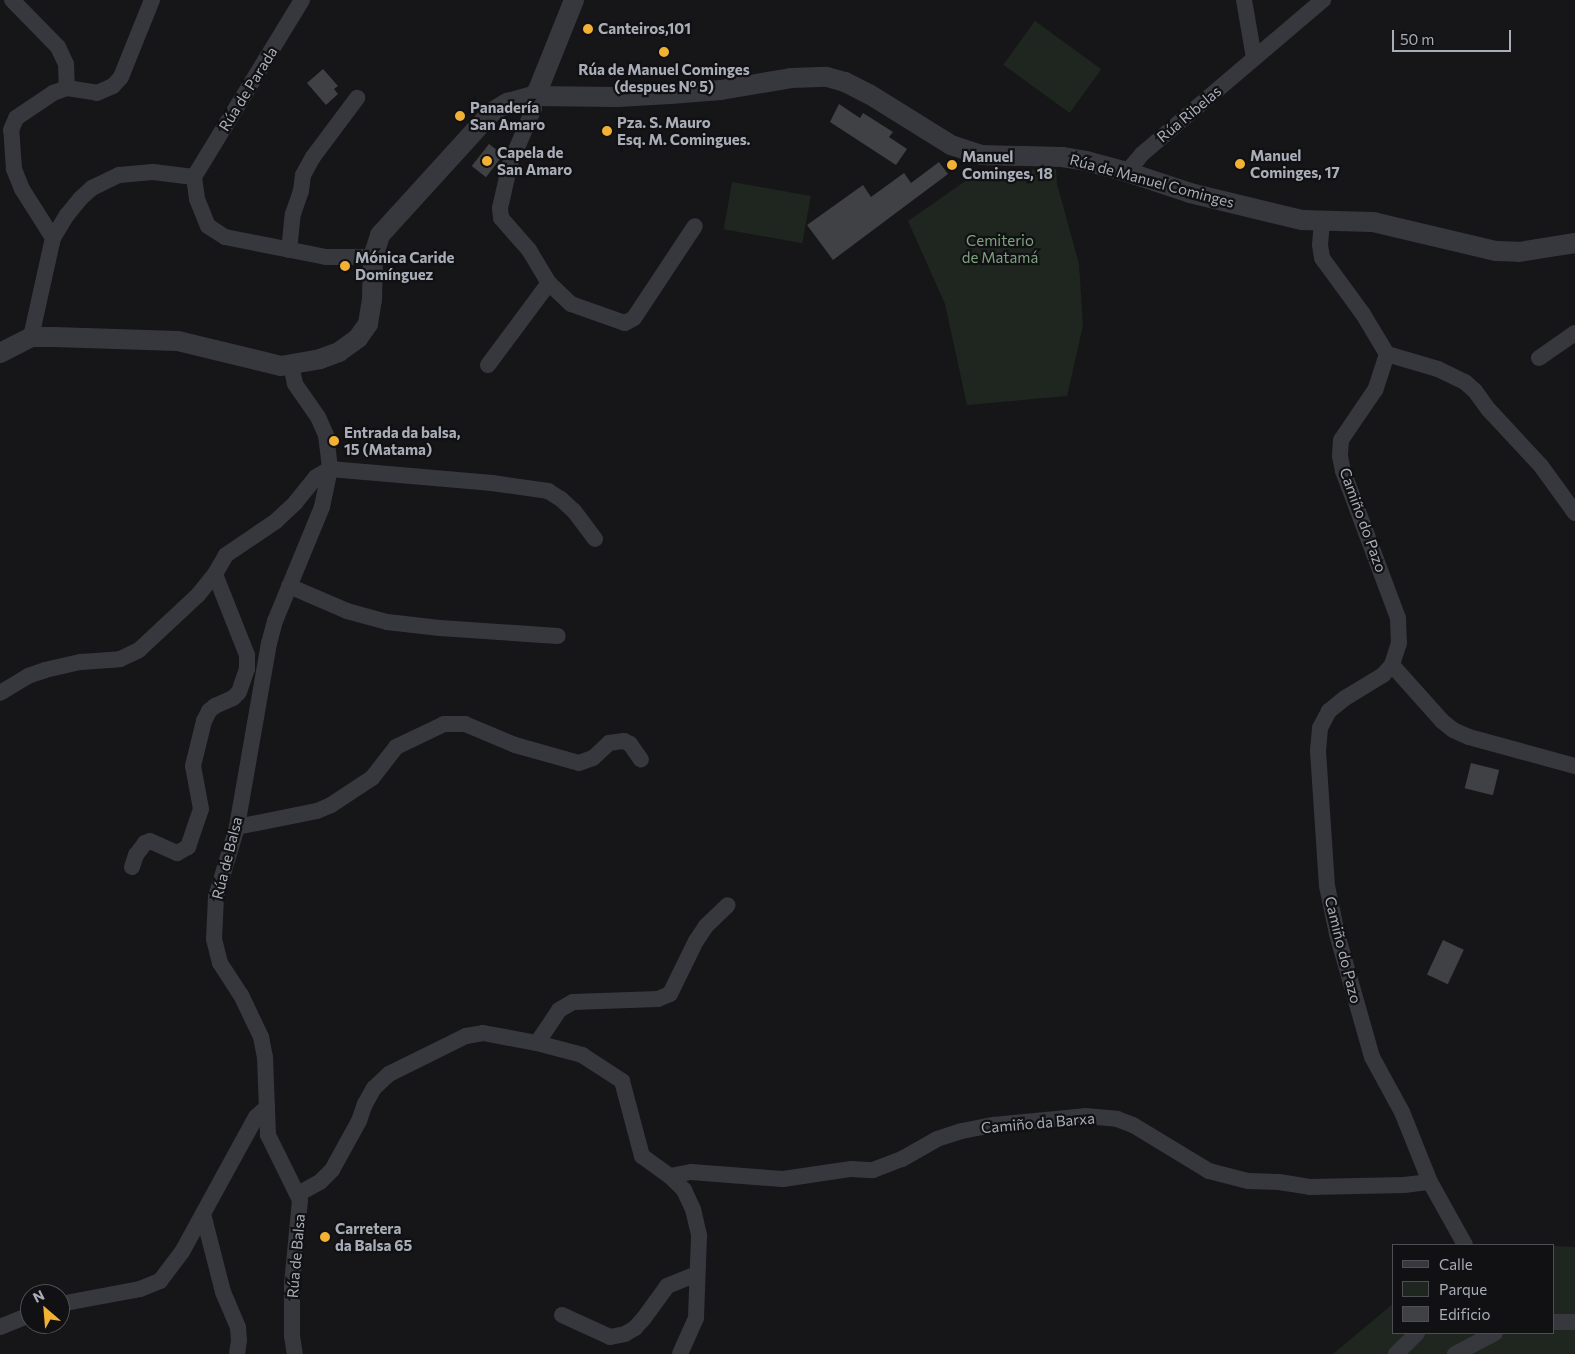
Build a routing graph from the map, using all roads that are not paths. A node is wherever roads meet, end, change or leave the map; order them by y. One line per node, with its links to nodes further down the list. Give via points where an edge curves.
1 (12, 0): 8 (street, via 58,47 66,64)
2 (152, 0): 8 (street, via 121,77 113,86 96,93)
3 (302, 0): 13 (street, Rúa de Parada)
4 (574, 0): 9 (street)
5 (1244, 0): 7 (street)
6 (1323, 0): 7 (street, Rúa Ribelas)
7 (1254, 58): 12 (street, Rúa Ribelas, via 1142,154)
8 (67, 88): 11 (street, via 53,93 16,118 11,130)
9 (534, 96): 12 (street, Rúa de Manuel Cominges, via 670,94 721,90 791,78 827,77 869,94 952,145 981,155 1062,157); 19 (street, Rúa de Manuel Cominges, via 507,103 492,112 376,241); 20 (street, via 534,108 510,164 500,208 501,218 529,250)
10 (357, 98): 18 (street, via 303,175 293,214)
11 (7, 165): 16 (street)
12 (1127, 172): 14 (street, Rúa de Manuel Cominges, via 1190,193)
13 (194, 177): 16 (street, via 137,172 102,182 71,210); 18 (street, via 200,209 208,226 225,236)
14 (1322, 222): 17 (street, Rúa de Manuel Cominges, via 1374,222 1496,250 1519,252); 24 (street, via 1322,258 1363,314)
15 (695, 226): 20 (street, via 634,318 625,323 571,304)
16 (53, 238): 22 (street)
17 (1575, 243)
18 (289, 250): 19 (street, via 332,257)
19 (373, 257): 26 (street, Rúa de Manuel Cominges, via 372,300 368,324 363,332 330,356)
20 (549, 283): 27 (street)
21 (1575, 333): 25 (street)
22 (32, 337): 23 (street); 26 (street, Rúa de Manuel Cominges, via 178,342 273,365)
23 (0, 353)
24 (1387, 354): 29 (street, via 1465,382 1541,466); 34 (street, Camiño do Pazo, via 1375,390 1341,440 1340,456 1398,618 1398,643)
25 (1539, 358)
26 (291, 365): 28 (street, Rúa de Balsa, via 296,384 326,435)
27 (488, 365)
28 (330, 469): 30 (street, via 548,491 574,511); 31 (street, via 316,477 276,521 226,555); 32 (street, Rúa de Balsa, via 322,507)
29 (1575, 513)
30 (595, 539)
31 (215, 574): 36 (street, via 198,595 130,656 65,664 28,676); 37 (street, via 248,662 239,692)
32 (289, 586): 33 (street, via 347,611 387,622); 35 (street, Rúa de Balsa, via 274,621)
33 (558, 636)
34 (1392, 665): 39 (street, via 1453,730); 46 (street, Camiño do Pazo, via 1383,675 1329,711 1320,728 1318,751 1324,847 1327,886 1337,934 1372,1057 1402,1112)
35 (262, 682): 37 (street, via 256,682 243,696); 40 (street, Rúa de Balsa)
36 (0, 693)
37 (233, 698): 41 (street, via 215,706 204,721 193,766 201,809 188,847 177,854 150,841 145,842)
38 (641, 760): 40 (street, via 624,741 609,744 593,758 579,763 515,745 465,724 444,724 396,747 372,778 331,805 308,813)
39 (1575, 766)
40 (237, 827): 44 (street, Rúa de Balsa, via 216,897 214,939 220,964 241,996 261,1037 265,1057)
41 (132, 867)
42 (728, 905): 43 (street, via 696,941 670,994 658,999 573,1002 558,1010)
43 (538, 1043): 45 (street, via 582,1055 622,1081 642,1156); 47 (street, via 475,1034 389,1074 374,1088 332,1170 321,1181)
44 (266, 1107): 47 (street, Rúa de Balsa, via 266,1124 272,1145); 48 (street, via 256,1117)
45 (670, 1176): 46 (street, Camiño da Barxa, via 691,1172 783,1179 851,1169 873,1170 902,1159 937,1139 962,1131 1085,1116 1117,1119 1133,1125 1209,1171 1248,1181 1310,1187 1404,1186); 50 (street, via 684,1190 693,1209 699,1236)
46 (1430, 1182): 49 (street, Camiño do Pazo)
47 (298, 1194): 60 (street, Rúa de Balsa, via 301,1206 291,1309)
48 (203, 1214): 51 (street, via 171,1269 160,1281 140,1289); 59 (street, via 223,1292 238,1327)
49 (1464, 1244)
50 (697, 1274): 52 (street, via 667,1286 636,1328 625,1334 610,1337); 61 (street, via 696,1318)
51 (70, 1302)
52 (562, 1315)
53 (20, 1319): 56 (street)
54 (1555, 1322): 55 (street)
55 (1575, 1322)
56 (0, 1327)
57 (1416, 1334): 62 (street)
58 (1493, 1334): 63 (street)
59 (237, 1354)
60 (295, 1354)
61 (680, 1354)
62 (1396, 1354)
63 (1455, 1354)

